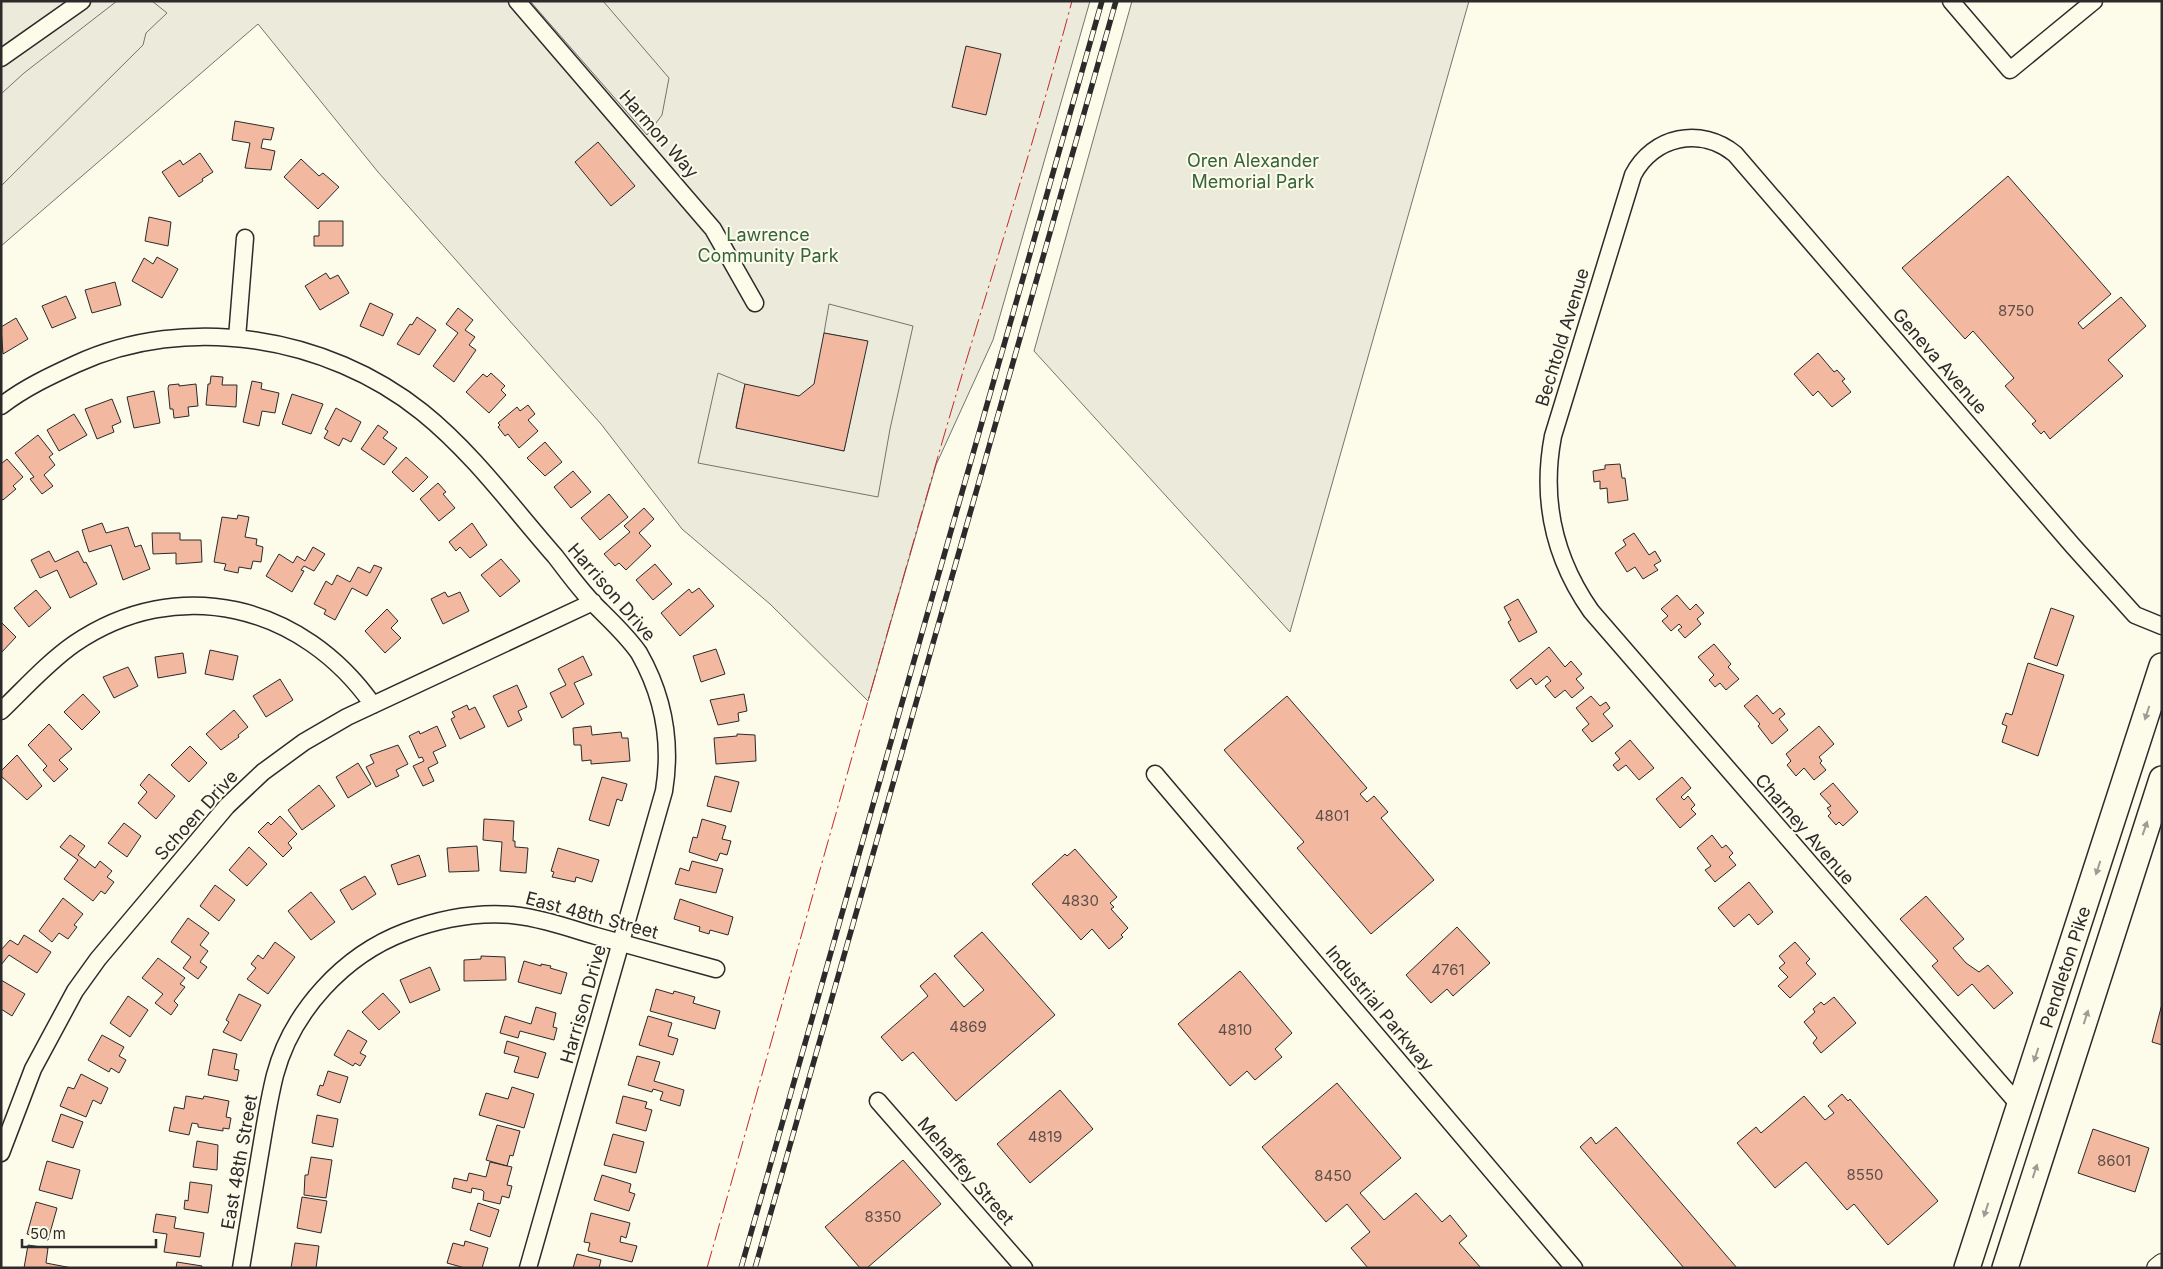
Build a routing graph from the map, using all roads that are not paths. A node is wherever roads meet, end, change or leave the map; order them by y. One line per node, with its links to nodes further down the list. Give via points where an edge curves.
1 (82, 1): 5 (street)
2 (517, 1): 8 (street, Harmon Way, via 713,229)
3 (1951, 1): 4 (street, via 2010,70)
4 (2094, 1)
5 (1, 58)
6 (1680, 138): 11 (street, Bechtold Avenue, via 1649,153 1633,175 1554,427 1548,469 1548,503); 13 (street, Geneva Avenue, via 1712,141 1735,154 2085,560 2135,615)
7 (245, 238): 9 (street)
8 (755, 303)
9 (237, 338): 10 (street, Harrison Drive, via 180,338 115,350 60,370); 12 (street, Harrison Drive, via 278,344 334,361 379,383 421,411 470,457)
10 (1, 406)
11 (1568, 573): 22 (street, Charney Avenue, via 1596,617)
12 (593, 602): 15 (street, Schoen Drive); 19 (street, Harrison Drive, via 639,653 658,692 666,725 668,755 664,791)
13 (2162, 626)
14 (2162, 666): 22 (main road, Pendleton Pike, one-way to 22)
15 (373, 705): 16 (street, via 343,667 324,650 289,628 226,608 193,606 136,616 96,631 46,667); 23 (street, Schoen Drive, via 304,742 263,772 227,806 98,959 76,991 33,1069)
16 (1, 711)
17 (1155, 774): 28 (street, Industrial Parkway)
18 (2162, 779): 30 (main road, Pendleton Pike, one-way to 18)
19 (621, 943): 20 (street, East 48th Street); 25 (street, East 48th Street, via 513,915 453,917 390,937 336,975 304,1013 276,1073); 26 (street, Harrison Drive)
20 (716, 969)
21 (878, 1101): 27 (street, Mehaffey Street)
22 (2020, 1106): 29 (main road, Pendleton Pike, one-way to 29)
23 (1, 1153)
24 (2162, 1264): 31 (street)
25 (241, 1268)
26 (528, 1268)
27 (1024, 1268)
28 (1574, 1268)
29 (1967, 1268)
30 (2005, 1268)
31 (2157, 1268)

